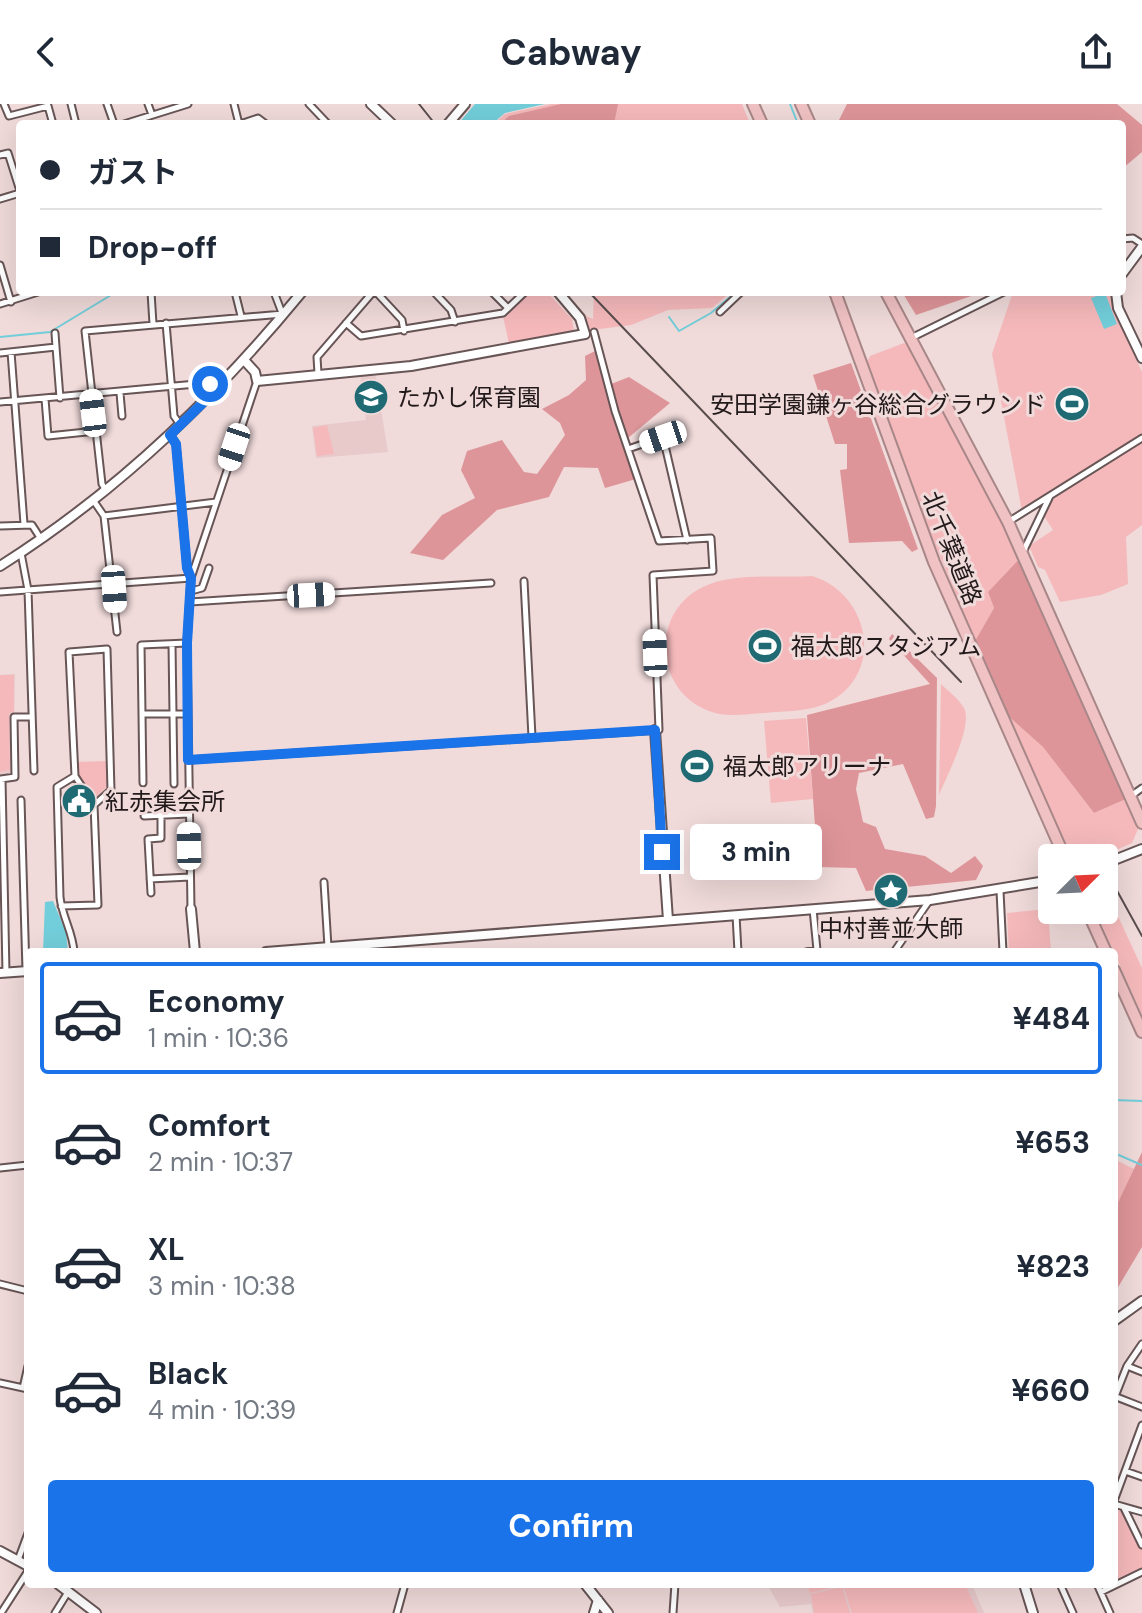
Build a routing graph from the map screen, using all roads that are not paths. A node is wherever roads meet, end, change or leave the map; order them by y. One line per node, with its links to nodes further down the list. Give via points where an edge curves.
1 (4, 104): 8 (street, via 9,116 48,106)
2 (148, 104): 7 (street)
3 (185, 104): 7 (street)
4 (309, 104): 10 (street)
5 (371, 104): 11 (street)
6 (465, 104): 12 (street)
7 (152, 115): 9 (street)
8 (52, 120)
9 (136, 120)
10 (324, 120)
11 (388, 120)
12 (451, 120)
13 (0, 155): 14 (street, via 8,153)
14 (16, 179)
15 (1142, 246): 17 (street)
16 (0, 265): 34 (street)
17 (1126, 268)
18 (27, 296): 34 (street)
19 (151, 296): 43 (street)
20 (236, 296): 39 (street)
21 (276, 296): 38 (street)
22 (299, 296): 38 (street)
23 (370, 296): 42 (street)
24 (378, 296): 44 (street, via 402,320)
25 (438, 296): 40 (street)
26 (496, 296): 36 (street)
27 (521, 296): 36 (street)
28 (561, 296): 45 (street)
29 (737, 296): 37 (street)
30 (836, 296): 115 (highway, 北千葉道路, via 934,562)
31 (888, 296): 47 (highway)
32 (996, 296): 47 (street)
33 (1116, 296): 51 (street)
34 (11, 302): 35 (street)
35 (0, 304)
36 (508, 308): 40 (street)
37 (720, 312)
38 (283, 314): 39 (street); 52 (street)
39 (241, 316): 41 (street)
40 (455, 322): 44 (street)
41 (166, 323): 43 (street); 55 (street)
42 (346, 323): 44 (street, via 361,336); 53 (street, via 317,357)
43 (153, 324): 58 (street, via 85,331)
44 (404, 331)
45 (592, 332): 53 (street, via 411,366); 68 (street)
46 (55, 333): 48 (street)
47 (910, 339): 75 (highway)
48 (56, 347): 49 (street); 59 (street)
49 (11, 352): 50 (street); 61 (street)
50 (0, 353)
51 (1142, 358)
52 (244, 360): 54 (street); 56 (street)
53 (319, 376): 54 (street)
54 (257, 381): 72 (street)
55 (171, 388): 56 (street, via 207,383); 57 (street); 64 (street)
56 (216, 390): 64 (street)
57 (120, 393): 58 (street); 63 (street)
58 (91, 395): 59 (street); 65 (street)
59 (60, 398): 60 (street)
60 (45, 399): 61 (street); 65 (street, via 48,436)
61 (14, 401): 62 (street); 76 (street)
62 (0, 402)
63 (122, 416)
64 (180, 425): 66 (street)
65 (96, 431): 69 (street)
66 (170, 435): 69 (street); 73 (street, via 176,444)
67 (1142, 438): 70 (street)
68 (628, 449): 79 (street, via 659,541); 79 (street, via 663,437)
69 (106, 490): 71 (street)
70 (1050, 496): 75 (street); 81 (street)
71 (93, 500): 74 (street); 78 (street)
72 (216, 502): 73 (street); 84 (street)
73 (182, 506): 74 (street); 84 (street)
74 (104, 516): 87 (street)
75 (1008, 522): 81 (highway)
76 (24, 524): 77 (street); 78 (street, via 32,525)
77 (0, 526)
78 (41, 539): 80 (street)
79 (687, 540): 99 (street, via 711,538 713,571 653,575)
80 (21, 553): 82 (street); 88 (street)
81 (1022, 553): 108 (highway)
82 (0, 566)
83 (209, 568): 89 (street, via 202,588)
84 (191, 578): 87 (street); 89 (street)
85 (524, 581): 100 (street)
86 (491, 583): 91 (street)
87 (110, 584): 88 (street); 92 (street)
88 (28, 590): 90 (street); 98 (street)
89 (191, 591): 91 (street)
90 (0, 592)
91 (190, 602): 93 (street)
92 (117, 632)
93 (187, 643): 94 (street); 97 (street)
94 (172, 644): 95 (street, via 141,645); 96 (street)
95 (142, 714): 96 (street); 105 (street)
96 (172, 714): 97 (street); 106 (street)
97 (188, 714): 101 (street)
98 (32, 717): 102 (street); 104 (street, via 14,717 15,777)
99 (655, 730): 100 (street); 129 (street)
100 (532, 737): 101 (street)
101 (188, 760): 111 (street)
102 (34, 771)
103 (75, 776): 110 (street); 110 (street, via 69,652 107,649 111,790); 125 (street, via 57,787)
104 (1, 779): 143 (street)
105 (143, 783)
106 (174, 784)
107 (1142, 788): 108 (street)
108 (1130, 796): 114 (highway)
109 (21, 800): 132 (street)
110 (94, 805): 125 (street, via 98,905)
111 (189, 814): 112 (street); 118 (street)
112 (161, 815): 113 (street); 119 (street, via 161,838 148,839)
113 (144, 816)
114 (1142, 823)
115 (1059, 844)
116 (1142, 849): 117 (street)
117 (1118, 858)
118 (190, 877): 119 (street); 126 (street)
119 (150, 879): 123 (street)
120 (324, 882): 131 (street)
121 (1038, 883): 122 (street)
122 (1000, 891): 124 (street); 140 (street)
123 (151, 893)
124 (930, 900): 127 (street); 139 (street)
125 (61, 906): 133 (street)
126 (191, 909): 134 (street)
127 (813, 909): 128 (street); 138 (street)
128 (736, 915): 129 (street); 137 (street)
129 (668, 920): 136 (street)
130 (1093, 924): 141 (highway)
131 (328, 947): 135 (street); 136 (street)
132 (26, 948)
133 (73, 948)
134 (195, 948)
135 (316, 948)
136 (369, 948)
137 (738, 948)
138 (817, 948)
139 (897, 948)
140 (1003, 948)
141 (1104, 948)
142 (24, 971): 143 (street)
143 (3, 973)
144 (1118, 979): 145 (highway)
145 (1142, 1032)
146 (24, 1165): 147 (street)
147 (0, 1168)
148 (0, 1284): 149 (street)
149 (24, 1290)
150 (1142, 1301): 151 (street)
151 (1118, 1318)
152 (1142, 1344): 153 (street)
153 (1127, 1366): 154 (street); 156 (street)
154 (1142, 1372)
155 (0, 1383): 157 (street)
156 (1118, 1387)
157 (24, 1389)
158 (1118, 1398): 159 (street)
159 (1142, 1407)
160 (1142, 1425): 161 (street)
161 (1139, 1440): 162 (street)
162 (1125, 1471): 163 (street); 164 (street)
163 (1142, 1477)
164 (1118, 1491)
165 (1118, 1505): 166 (street)
166 (1124, 1508): 167 (street); 169 (street)
167 (1142, 1512)
168 (24, 1544): 171 (street)
169 (1142, 1545)
170 (3, 1552): 171 (street); 172 (street)
171 (18, 1560): 173 (street)
172 (0, 1563)
173 (24, 1565)
174 (1142, 1572): 176 (street)
175 (24, 1575): 188 (street)
176 (1118, 1584)
177 (63, 1588): 185 (street)
178 (404, 1588): 191 (street)
179 (588, 1588): 187 (street)
180 (675, 1588): 194 (street)
181 (1025, 1588): 195 (street)
182 (1062, 1588): 196 (street)
183 (1099, 1588): 186 (street)
184 (1109, 1588): 186 (street)
185 (68, 1592): 189 (street); 190 (street)
186 (1101, 1592): 197 (street)
187 (598, 1600): 192 (street); 193 (street)
188 (1, 1613)
189 (55, 1613)
190 (96, 1613)
191 (397, 1613)
192 (594, 1613)
193 (608, 1613)
194 (673, 1613)
195 (1033, 1613)
196 (1073, 1613)
197 (1110, 1613)

